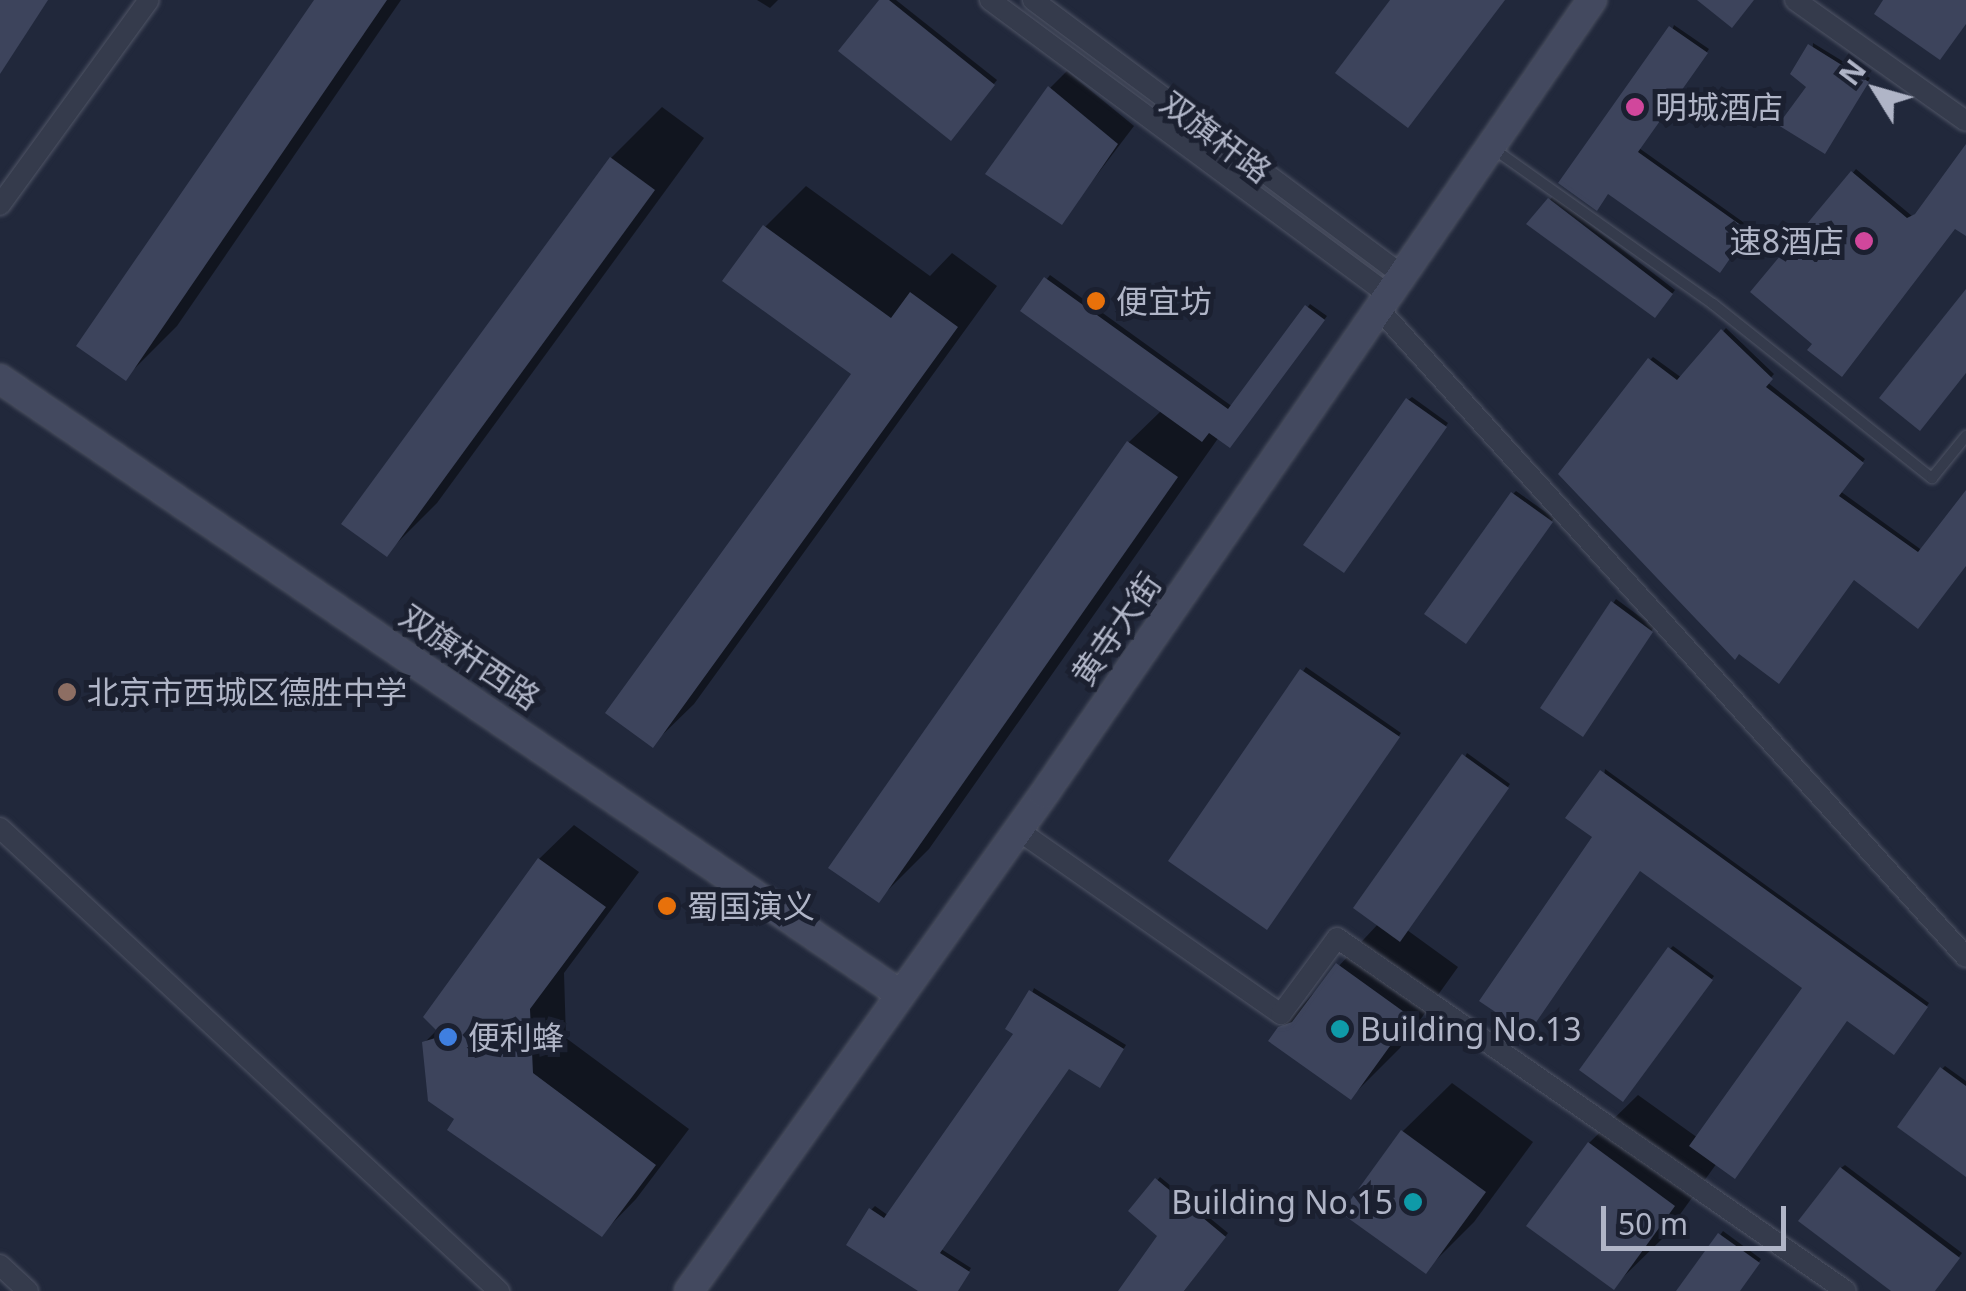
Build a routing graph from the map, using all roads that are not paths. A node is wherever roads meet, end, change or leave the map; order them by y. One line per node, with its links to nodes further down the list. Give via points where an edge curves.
1 (148, 0): 8 (street)
2 (990, 0): 9 (street)
3 (1032, 0): 9 (street, 双旗杆路)
4 (1592, 0): 7 (street, 黄寺大街)
5 (1795, 0): 6 (street)
6 (1966, 121)
7 (1490, 146): 9 (street, 黄寺大街); 11 (lane, via 1713,304 1932,478)
8 (0, 205)
9 (1388, 291): 13 (street, 黄寺大街); 14 (street)
10 (0, 379): 15 (street, 双旗杆西路)
11 (1966, 436)
12 (0, 828): 18 (street)
13 (1018, 830): 15 (street, 黄寺大街); 20 (street, via 1281,1014 1337,938)
14 (1966, 957)
15 (900, 994): 19 (street, 黄寺大街)
16 (0, 1265): 17 (street)
17 (28, 1291)
18 (499, 1291)
19 (689, 1291)
20 (1846, 1291)

